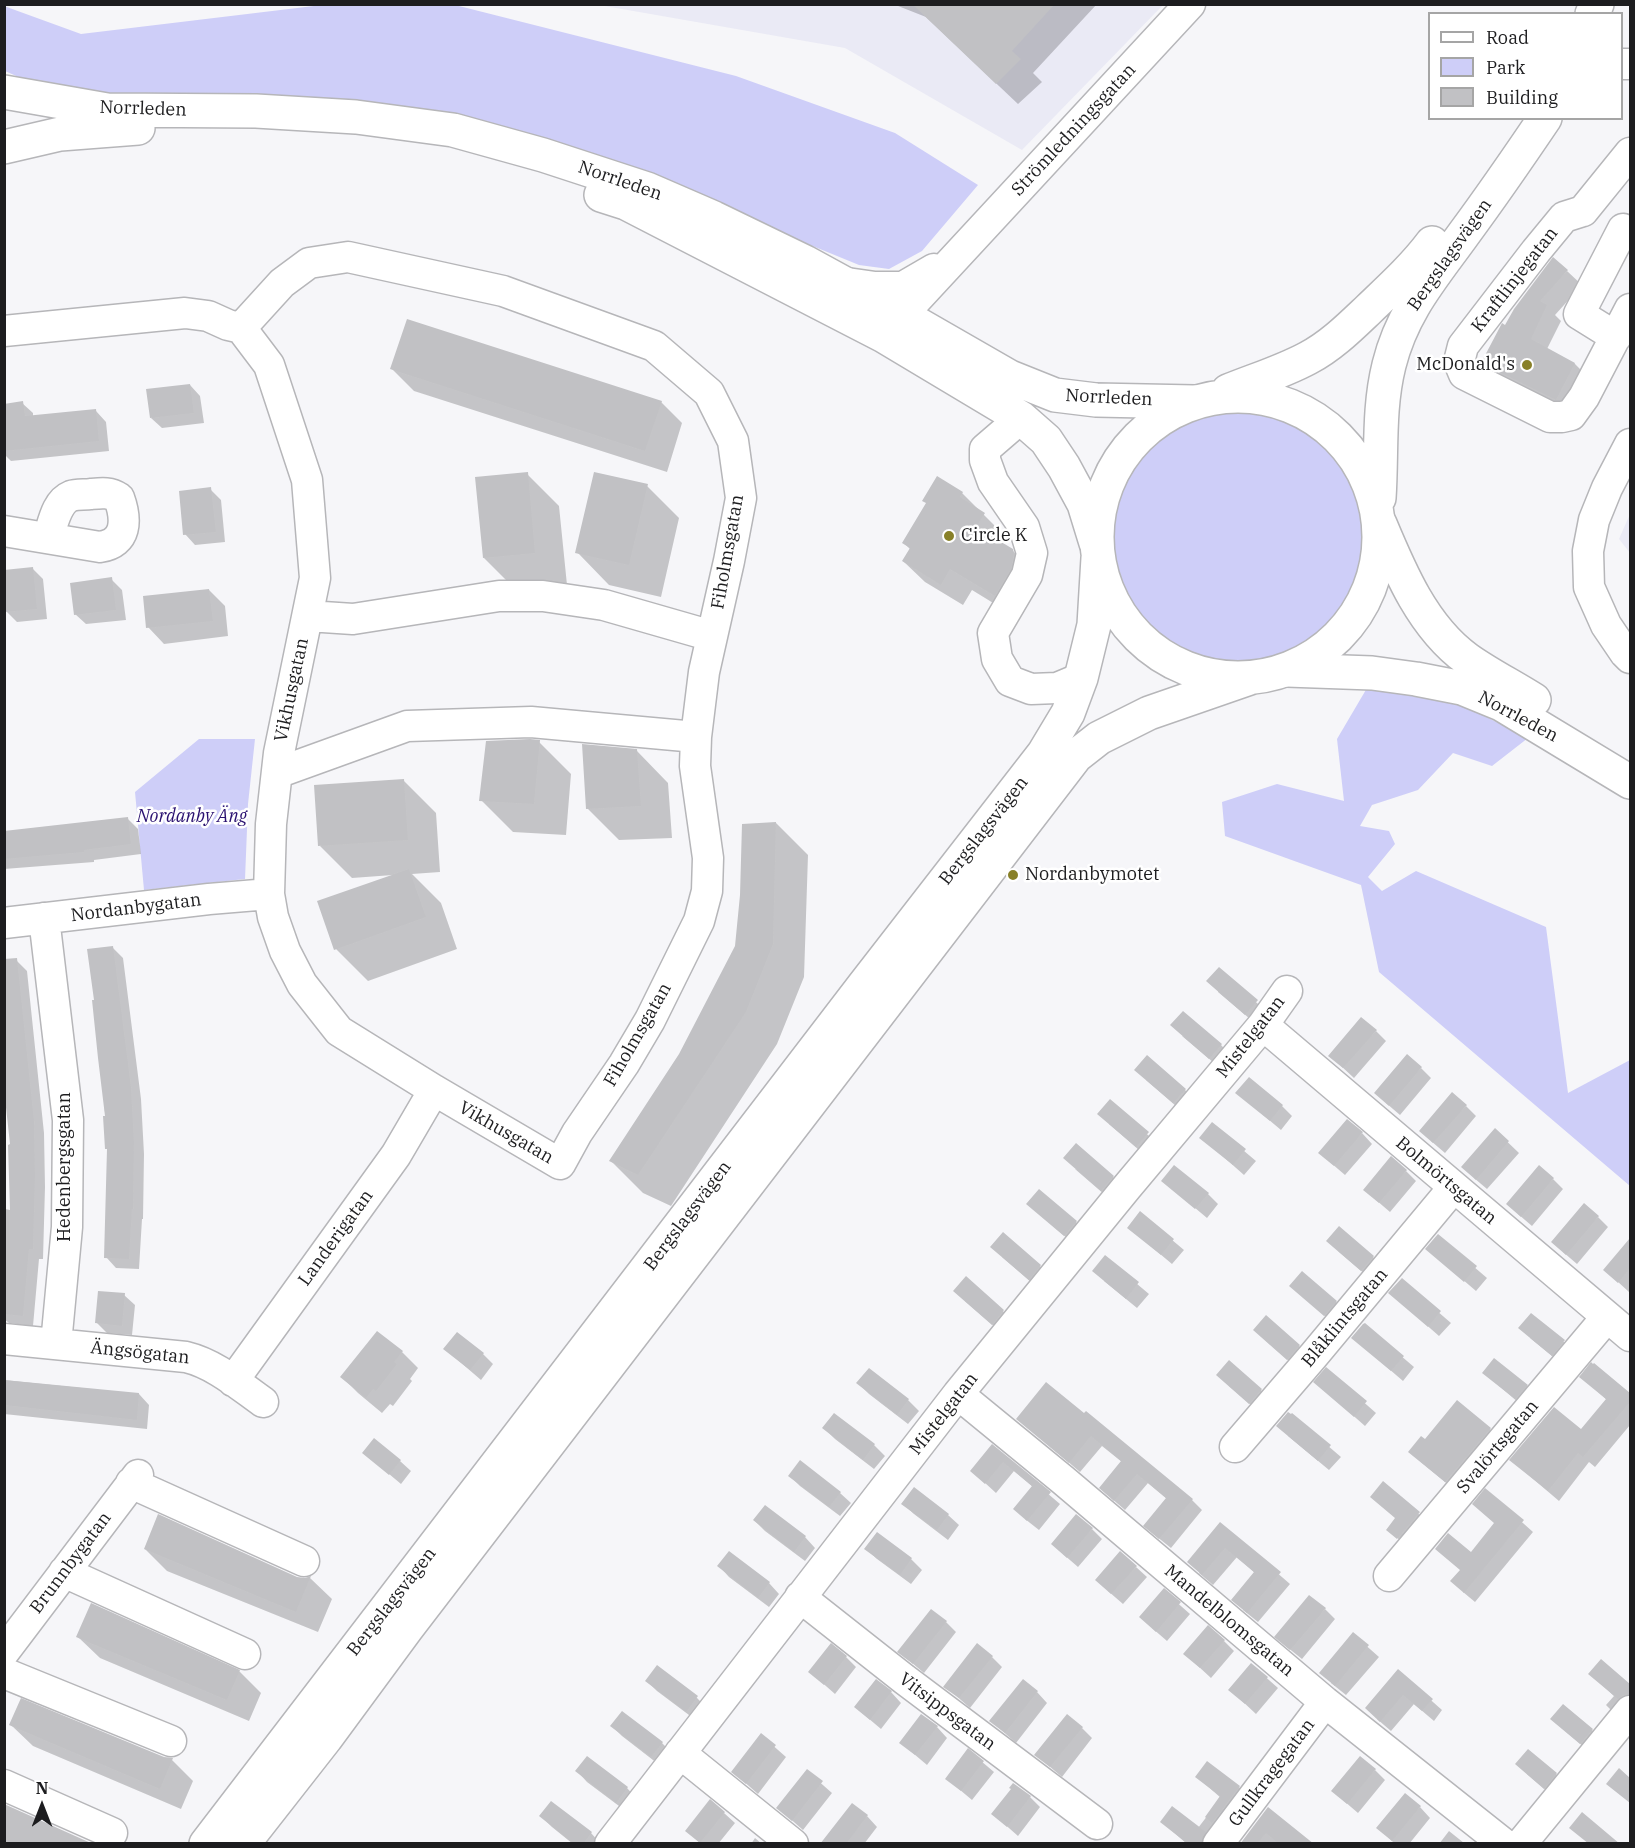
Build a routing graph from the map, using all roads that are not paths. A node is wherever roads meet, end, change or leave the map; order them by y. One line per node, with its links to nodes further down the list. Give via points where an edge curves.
1 (1190, 4): 9 (street, Strömledningsgatan)
2 (4, 92): 10 (main road, Norrleden, via 107,110 256,111 356,117 453,130 646,189 714,218)
3 (1524, 120): 16 (main road, Bergslagsvägen, via 1430,246 1348,329 1310,357)
4 (1544, 120): 19 (main road, Bergslagsvägen, via 1420,293 1403,324 1389,364 1381,408)
5 (4, 147): 12 (main road, Norrleden, via 60,134 164,126 255,127 454,149 626,203)
6 (1630, 153): 7 (street)
7 (1584, 211): 8 (street); 15 (street, Kraftlinjegatan, via 1564,217 1463,346 1459,362 1464,374 1550,417 1563,417 1571,415 1584,397)
8 (1627, 231): 15 (street, via 1579,314)
9 (958, 255): 10 (street, Strömledningsgatan, via 903,287); 12 (street, Strömledningsgatan)
10 (843, 283): 12 (main road, Norrleden)
11 (1630, 309): 15 (street, Kraftlinjegatan)
12 (893, 326): 16 (main road, Norrleden, via 1055,395 1096,400); 17 (main road, Norrleden)
13 (241, 328): 14 (street, via 185,313); 23 (street, Vikhusgatan, via 269,365 308,480 315,579); 24 (street, Fiholmsgatan, via 282,282 309,263 348,257 503,291 654,346 709,393 733,441 741,498)
14 (4, 331)
15 (1616, 337)
16 (1203, 400): 19 (main road, Norrleden, via 1241,396 1271,399 1309,414 1341,440 1365,473); 22 (main road, Bergslagsvägen, via 1161,418 1133,442 1112,472 1099,507)
17 (1021, 418): 22 (main road, Norrleden, via 1046,440 1064,467 1084,504); 27 (street, via 985,449 993,482 1024,527 1032,553 1027,575 993,633 997,659 1010,681 1031,689 1057,688)
18 (1630, 444): 25 (street, via 1602,498 1588,551 1589,587 1606,625)
19 (1379, 518): 26 (main road, Bergslagsvägen, via 1378,561 1367,597 1347,628 1327,647); 30 (main road, Norrleden, via 1395,559 1442,637 1466,658)
20 (4, 531): 21 (street)
21 (48, 538)
22 (1097, 550): 27 (main road, Bergslagsvägen, via 1094,625); 28 (main road, Norrleden, via 1107,592 1125,623 1150,648 1180,667 1203,674)
23 (308, 616): 24 (street, via 353,619 499,596 543,596 604,605); 31 (street, Vikhusgatan)
24 (712, 636): 29 (street, Fiholmsgatan)
25 (1630, 658)
26 (1287, 670): 28 (main road); 32 (main road, Norrleden, via 1372,674 1462,688 1501,704)
27 (1081, 678): 63 (main road, Bergslagsvägen, via 1068,713 1044,753)
28 (1250, 678): 64 (main road, Bergslagsvägen, via 1149,713 1099,738 1076,756)
29 (696, 736): 31 (street, via 531,722 407,726); 39 (street, Fiholmsgatan, via 695,766 708,858 707,891 699,921 650,1020)
30 (1630, 757)
31 (277, 773): 33 (street, Vikhusgatan, via 270,825)
32 (1630, 782)
33 (268, 894): 34 (street, Nordanbygatan); 38 (street, Vikhusgatan, via 285,951 302,984 339,1031)
34 (44, 918): 35 (street, Nordanbygatan); 44 (street, Hedenbergsgatan, via 68,1120 67,1227)
35 (4, 923)
36 (1287, 991): 37 (street, Mistelgatan)
37 (1263, 1025): 40 (street, Bolmörtsgatan); 46 (street, Mistelgatan)
38 (434, 1090): 39 (street, Vikhusgatan); 45 (street, Landerigatan, via 396,1155)
39 (560, 1164)
40 (1454, 1187): 41 (street, Bolmörtsgatan); 48 (street, Blåklintsgatan)
41 (1607, 1317): 42 (street, Bolmörtsgatan); 51 (street, Svalörtsgatan)
42 (1630, 1336)
43 (4, 1339): 44 (street, Ängsögatan)
44 (56, 1344): 45 (street, Ängsögatan, via 186,1357 210,1365)
45 (233, 1381): 47 (street, Ängsögatan)
46 (958, 1394): 52 (street, Mistelgatan); 56 (street, Mandelblomsgatan)
47 (263, 1402)
48 (1234, 1447)
49 (304, 1561): 50 (street, Brunnbygatan, via 134,1479)
50 (64, 1572): 53 (street, Brunnbygatan); 54 (street)
51 (1389, 1576)
52 (800, 1597): 59 (street, Mistelgatan); 61 (street, Vitsippsgatan)
53 (4, 1652)
54 (245, 1654)
55 (4, 1673): 58 (street)
56 (1325, 1702): 67 (street, Gullkragegatan); 68 (street, Mandelblomsgatan)
57 (1630, 1711): 69 (street)
58 (171, 1742)
59 (680, 1753): 65 (street, Mistelgatan); 66 (street)
60 (4, 1785): 62 (street)
61 (1096, 1824)
62 (112, 1833)
63 (206, 1844)
64 (243, 1844)
65 (610, 1844)
66 (794, 1844)
67 (1218, 1844)
68 (1504, 1844)
69 (1521, 1844)

